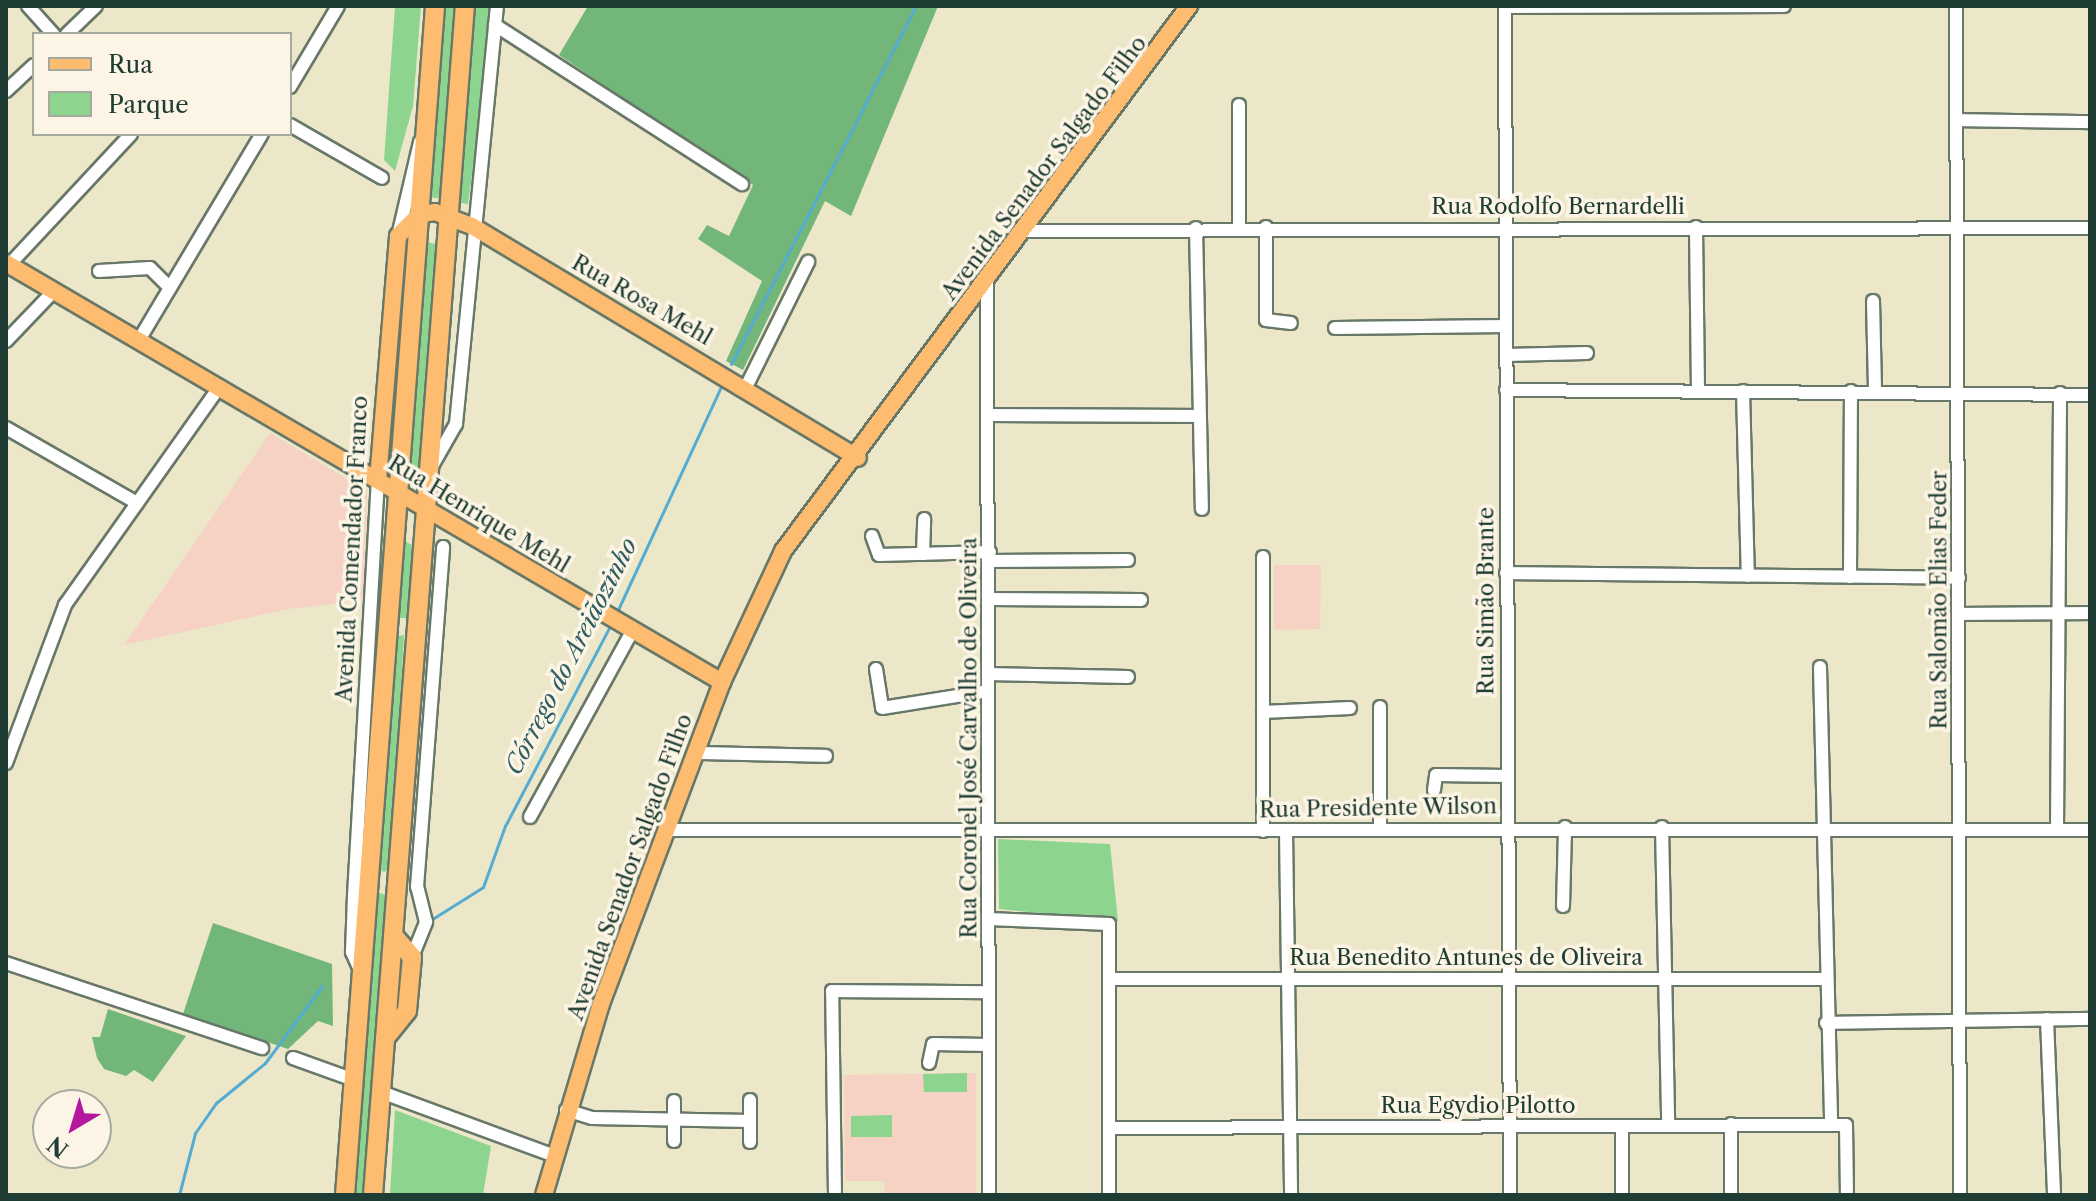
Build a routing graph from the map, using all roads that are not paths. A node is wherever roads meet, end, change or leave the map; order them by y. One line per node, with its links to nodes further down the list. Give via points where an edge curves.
1 (28, 6): 13 (street)
2 (96, 6): 14 (street)
3 (338, 6): 16 (street)
4 (435, 6): 22 (highway, Avenida Comendador Franco)
5 (465, 6): 28 (highway)
6 (497, 6): 12 (street)
7 (1189, 6): 37 (main road, Avenida Senador Salgado Filho)
8 (1505, 6): 9 (street); 32 (street, Rua Simão Brante)
9 (1740, 6): 10 (street)
10 (1784, 6)
11 (1956, 6): 19 (street, Rua Salomão Elias Feder)
12 (495, 25): 26 (street); 29 (street)
13 (51, 32)
14 (69, 32)
15 (32, 67): 17 (street)
16 (292, 84)
17 (6, 91)
18 (1239, 105): 30 (street)
19 (1958, 120): 20 (street); 35 (street, Rua Salomão Elias Feder)
20 (2090, 122)
21 (292, 126): 25 (street)
22 (425, 132): 27 (highway, Avenida Comendador Franco); 38 (street, Avenida Comendador Franco)
23 (129, 136): 40 (street)
24 (261, 136): 43 (street)
25 (382, 178)
26 (742, 184)
27 (419, 215): 28 (main road, Rua Rosa Mehl); 38 (main road); 69 (highway, Avenida Comendador Franco)
28 (449, 215): 29 (main road, Rua Rosa Mehl); 67 (highway)
29 (472, 226): 54 (main road, Rua Rosa Mehl); 67 (street, via 456,424)
30 (1239, 227): 31 (street, Rua Rodolfo Bernardelli); 34 (street, Rua Rodolfo Bernardelli)
31 (1266, 227): 32 (street, Rua Rodolfo Bernardelli); 46 (street, via 1266,320)
32 (1506, 227): 33 (street, Rua Rodolfo Bernardelli); 47 (street, Rua Simão Brante)
33 (1696, 227): 35 (street, Rua Rodolfo Bernardelli); 56 (street)
34 (1196, 228): 37 (street, Rua Rodolfo Bernardelli); 64 (street)
35 (1959, 228): 36 (street, Rua Rodolfo Bernardelli); 60 (street, Rua Salomão Elias Feder)
36 (2090, 228)
37 (1026, 231): 42 (main road, Avenida Senador Salgado Filho)
38 (398, 236): 68 (main road, Avenida Comendador Franco)
39 (808, 262): 54 (street)
40 (8, 264): 44 (main road, Rua Henrique Mehl)
41 (99, 271): 43 (street, via 150,268)
42 (987, 281): 63 (street, Rua Coronel José Carvalho de Oliveira); 66 (main road, Avenida Senador Salgado Filho)
43 (170, 288): 49 (street)
44 (54, 291): 49 (main road, Rua Henrique Mehl); 50 (street)
45 (1873, 301): 59 (street)
46 (1291, 323)
47 (1506, 326): 48 (street); 52 (street, Rua Simão Brante)
48 (1335, 328)
49 (139, 340): 53 (main road, Rua Henrique Mehl)
50 (6, 341)
51 (1587, 353): 52 (street)
52 (1506, 355): 55 (street, Rua Simão Brante)
53 (220, 386): 68 (main road, Rua Henrique Mehl); 70 (street)
54 (746, 387): 66 (main road, Rua Rosa Mehl)
55 (1506, 390): 56 (street); 80 (street, Rua Simão Brante)
56 (1698, 391): 57 (street)
57 (1743, 391): 58 (street); 81 (street)
58 (1851, 391): 59 (street); 82 (street)
59 (1875, 392): 60 (street)
60 (1959, 392): 61 (street); 83 (street, Rua Salomão Elias Feder)
61 (2060, 393): 62 (street); 86 (street)
62 (2090, 395)
63 (992, 415): 64 (street); 77 (street, Rua Coronel José Carvalho de Oliveira)
64 (1198, 416): 72 (street)
65 (6, 428): 70 (street)
66 (856, 456): 96 (main road, Avenida Senador Salgado Filho, via 780,563)
67 (429, 473): 71 (highway)
68 (378, 480): 69 (main road, Rua Henrique Mehl); 126 (street, Avenida Comendador Franco, via 352,952)
69 (398, 491): 71 (main road, Rua Henrique Mehl); 90 (highway, Avenida Comendador Franco)
70 (137, 503): 103 (street, via 65,605)
71 (426, 508): 89 (main road, Rua Henrique Mehl); 91 (highway)
72 (1202, 509)
73 (924, 519): 76 (street)
74 (872, 536): 76 (street, via 876,554)
75 (443, 547): 124 (street, via 417,887 426,922)
76 (923, 554): 77 (street)
77 (990, 556): 79 (street); 84 (street, Rua Coronel José Carvalho de Oliveira)
78 (1263, 557): 100 (street)
79 (1128, 560)
80 (1506, 573): 81 (street); 104 (street, Rua Simão Brante)
81 (1748, 576): 82 (street)
82 (1850, 577): 83 (street)
83 (1959, 578): 88 (street, Rua Salomão Elias Feder)
84 (989, 599): 85 (street); 94 (street, Rua Coronel José Carvalho de Oliveira)
85 (1141, 600)
86 (2061, 611): 87 (street); 88 (street); 115 (street)
87 (2090, 613)
88 (1959, 614): 114 (street, Rua Salomão Elias Feder)
89 (620, 622): 96 (main road, Rua Henrique Mehl); 106 (street)
90 (387, 629): 91 (highway, via 406,625); 119 (highway, Avenida Comendador Franco)
91 (416, 638): 120 (highway)
92 (1820, 667): 113 (street)
93 (876, 669): 97 (street, via 882,708)
94 (988, 674): 95 (street); 97 (street, Rua Coronel José Carvalho de Oliveira)
95 (1128, 677)
96 (722, 682): 101 (main road, Avenida Senador Salgado Filho)
97 (988, 691): 112 (street, Rua Coronel José Carvalho de Oliveira)
98 (1380, 707): 110 (street)
99 (1350, 708): 100 (street)
100 (1263, 712): 117 (street)
101 (696, 753): 102 (street); 111 (main road, Avenida Senador Salgado Filho)
102 (826, 756)
103 (6, 763)
104 (1507, 776): 105 (street, via 1436,775); 107 (street, Rua Simão Brante)
105 (1434, 790)
106 (530, 817)
107 (1508, 826): 108 (street, Rua Presidente Wilson); 110 (street, Rua Presidente Wilson); 131 (street, Rua Simão Brante)
108 (1565, 827): 109 (street, Rua Presidente Wilson); 121 (street)
109 (1662, 827): 113 (street, Rua Presidente Wilson); 129 (street)
110 (1380, 829): 118 (street, Rua Presidente Wilson)
111 (667, 830): 112 (street, Rua Presidente Wilson); 146 (main road, Avenida Senador Salgado Filho)
112 (989, 830): 117 (street, Rua Presidente Wilson); 122 (street, Rua Coronel José Carvalho de Oliveira)
113 (1819, 830): 114 (street, Rua Presidente Wilson); 130 (street)
114 (1959, 830): 115 (street, Rua Presidente Wilson); 135 (street, Rua Salomão Elias Feder)
115 (2057, 830): 116 (street, Rua Presidente Wilson)
116 (2090, 830)
117 (1263, 831): 118 (street, Rua Presidente Wilson)
118 (1286, 831): 127 (street)
119 (368, 877): 120 (highway, via 384,888); 126 (highway, Avenida Comendador Franco)
120 (397, 881): 123 (highway)
121 (1563, 906)
122 (989, 919): 128 (street, via 1109,924); 132 (street, Rua Coronel José Carvalho de Oliveira)
123 (393, 935): 124 (highway); 137 (highway)
124 (412, 957): 137 (highway, via 407,1011)
125 (6, 963): 139 (street)
126 (361, 972): 142 (highway, Avenida Comendador Franco)
127 (1291, 978): 128 (street, Rua Benedito Antunes de Oliveira); 131 (street, Rua Benedito Antunes de Oliveira); 151 (street)
128 (1110, 979): 155 (street)
129 (1664, 979): 130 (street, Rua Benedito Antunes de Oliveira); 131 (street, Rua Benedito Antunes de Oliveira); 152 (street)
130 (1822, 979): 136 (street)
131 (1510, 980): 154 (street, Rua Simão Brante)
132 (988, 992): 138 (street, Rua Coronel José Carvalho de Oliveira); 162 (street, via 832,991)
133 (2047, 1019): 134 (street); 135 (street); 171 (street)
134 (2090, 1019)
135 (1959, 1020): 136 (street); 170 (street, Rua Salomão Elias Feder)
136 (1826, 1023): 150 (street)
137 (385, 1038): 143 (highway)
138 (988, 1045): 141 (street, via 933,1044); 163 (street, Rua Coronel José Carvalho de Oliveira)
139 (262, 1048)
140 (293, 1058): 142 (street)
141 (929, 1063)
142 (354, 1080): 159 (highway, Avenida Comendador Franco)
143 (381, 1092): 158 (street); 160 (highway)
144 (750, 1100): 148 (street)
145 (674, 1101): 147 (street)
146 (566, 1110): 147 (street, via 592,1118); 158 (main road, Avenida Senador Salgado Filho)
147 (674, 1120): 148 (street); 156 (street)
148 (750, 1121): 157 (street)
149 (1731, 1124): 150 (street, Rua Egydio Pilotto); 152 (street, Rua Egydio Pilotto); 168 (street)
150 (1831, 1124): 169 (street, Rua Egydio Pilotto, via 1846,1125)
151 (1291, 1125): 154 (street, Rua Egydio Pilotto); 155 (street, Rua Egydio Pilotto); 165 (street)
152 (1668, 1125): 153 (street, Rua Egydio Pilotto)
153 (1622, 1126): 154 (street, Rua Egydio Pilotto); 167 (street)
154 (1510, 1127): 166 (street, Rua Simão Brante)
155 (1109, 1128): 164 (street)
156 (674, 1141)
157 (750, 1142)
158 (552, 1155): 161 (main road, Avenida Senador Salgado Filho)
159 (345, 1195)
160 (373, 1195)
161 (544, 1195)
162 (835, 1195)
163 (989, 1195)
164 (1109, 1195)
165 (1291, 1195)
166 (1510, 1195)
167 (1622, 1195)
168 (1731, 1195)
169 (1847, 1195)
170 (1960, 1195)
171 (2054, 1195)

